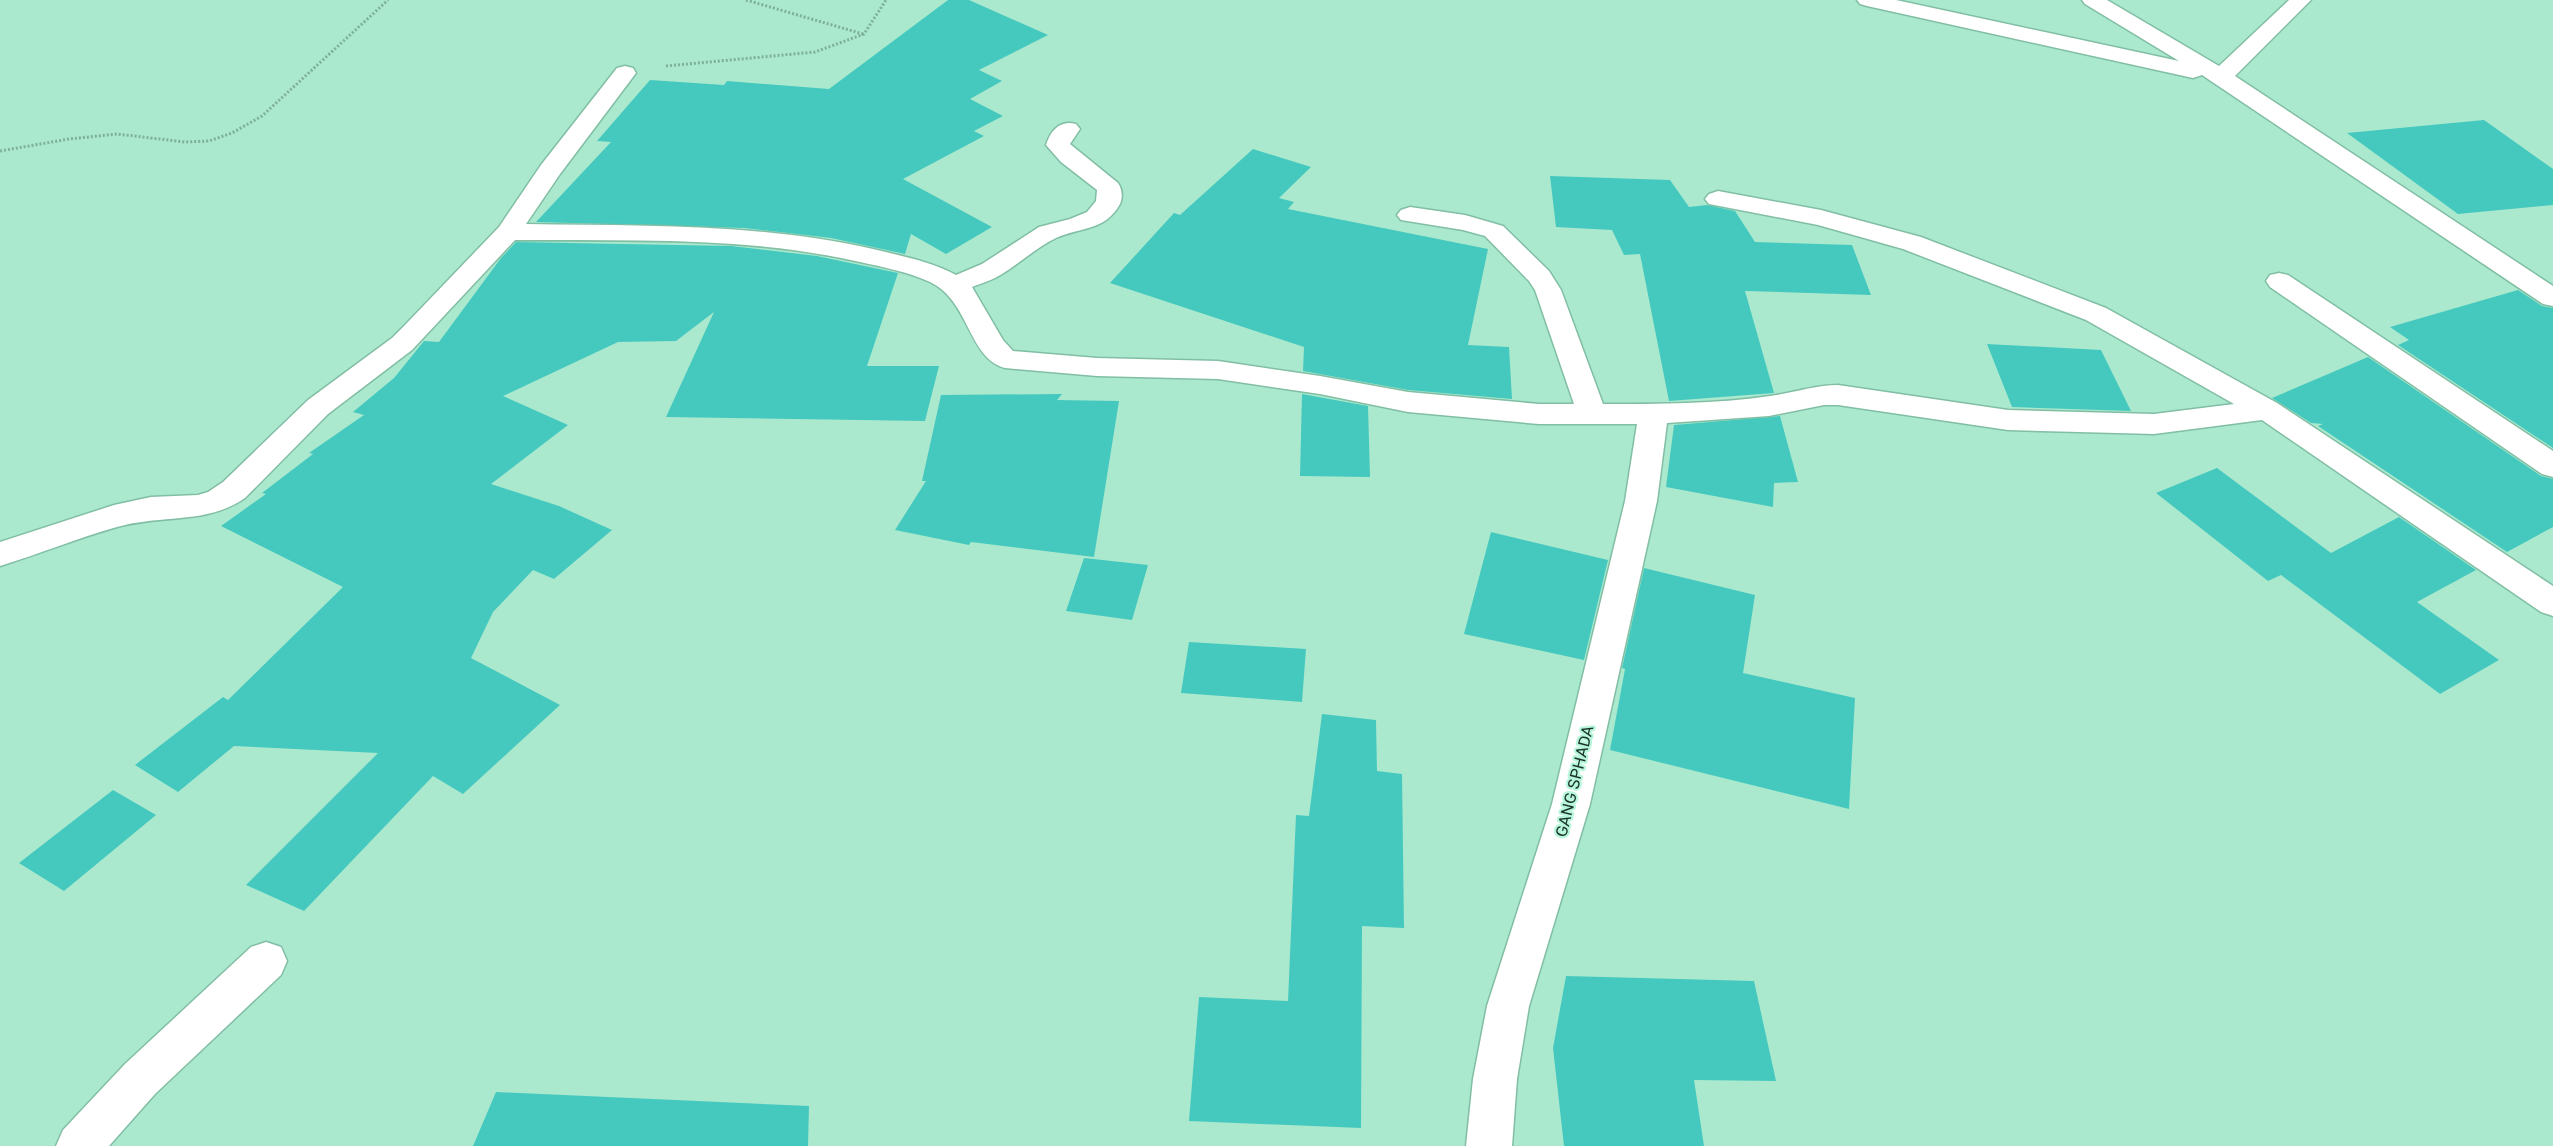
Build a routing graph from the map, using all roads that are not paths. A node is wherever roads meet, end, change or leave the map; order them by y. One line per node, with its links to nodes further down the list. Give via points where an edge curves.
1 (1867, 0): 5 (street)
2 (2092, 0): 5 (street)
3 (2301, 0): 5 (street)
4 (626, 74): 9 (street, via 550,170)
5 (2221, 77): 12 (street)
6 (1068, 129): 11 (street, via 1058,145 1109,188 1106,207 1087,222 1048,232 991,270)
7 (1718, 198): 13 (street, via 1821,218 1912,243 2062,300 2116,325)
8 (1410, 215): 14 (street, via 1494,231 1540,277)
9 (508, 232): 11 (street, via 768,239 868,255 916,268); 17 (street, via 402,344 318,408 218,501 114,516)
10 (2279, 281): 16 (street)
11 (954, 285): 14 (street, via 979,316 996,352 1005,359 1097,367 1218,370 1408,402 1539,414)
12 (2553, 298)
13 (2267, 410): 15 (street, via 2154,424 2008,420 1824,395 1769,406); 18 (street)
14 (1592, 414): 15 (street)
15 (1653, 414): 21 (street, GANG SPHADA, via 1641,501 1571,804 1503,1026)
16 (2553, 466)
17 (0, 554)
18 (2553, 603)
19 (266, 961): 20 (street, via 141,1079)
20 (79, 1146)
21 (1489, 1146)

